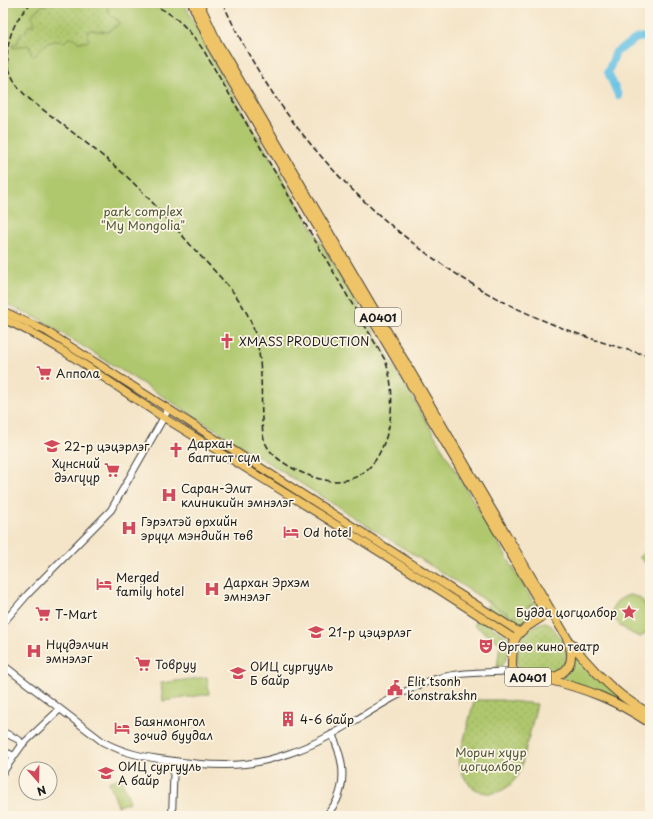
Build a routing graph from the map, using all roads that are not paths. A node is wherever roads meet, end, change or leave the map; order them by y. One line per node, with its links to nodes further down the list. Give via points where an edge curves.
1 (192, 3): 7 (highway, A0401, via 211,46 540,603)
2 (199, 3): 9 (highway, A0401, via 221,49)
3 (3, 311): 5 (main road, via 46,332)
4 (3, 319): 6 (main road, via 48,342)
5 (168, 410): 6 (street); 10 (main road)
6 (164, 418): 8 (street, via 111,510); 10 (main road)
7 (542, 617): 9 (highway, A0401); 10 (highway)
8 (3, 623)
9 (561, 630): 11 (highway, A0401)
10 (517, 635): 13 (highway, A0401, via 512,661)
11 (567, 638): 14 (highway, A0401, via 571,650 569,665 558,676); 16 (highway, A0401, via 604,680)
12 (3, 665): 15 (street)
13 (514, 671): 14 (highway, A0401, via 523,676); 19 (street, via 455,674 428,681 382,703)
14 (542, 678): 17 (highway, A0401, via 601,696)
15 (60, 709): 20 (street); 23 (street, via 103,742 119,750)
16 (650, 714)
17 (650, 723)
18 (3, 732): 20 (street, via 19,740)
19 (332, 734): 23 (street, via 305,748 246,764 199,765); 26 (street, via 343,766 342,785 337,801)
20 (22, 745): 22 (street)
21 (3, 751): 22 (street)
22 (14, 756): 24 (street)
23 (174, 761): 25 (street)
24 (3, 771)
25 (172, 816)
26 (326, 816)

